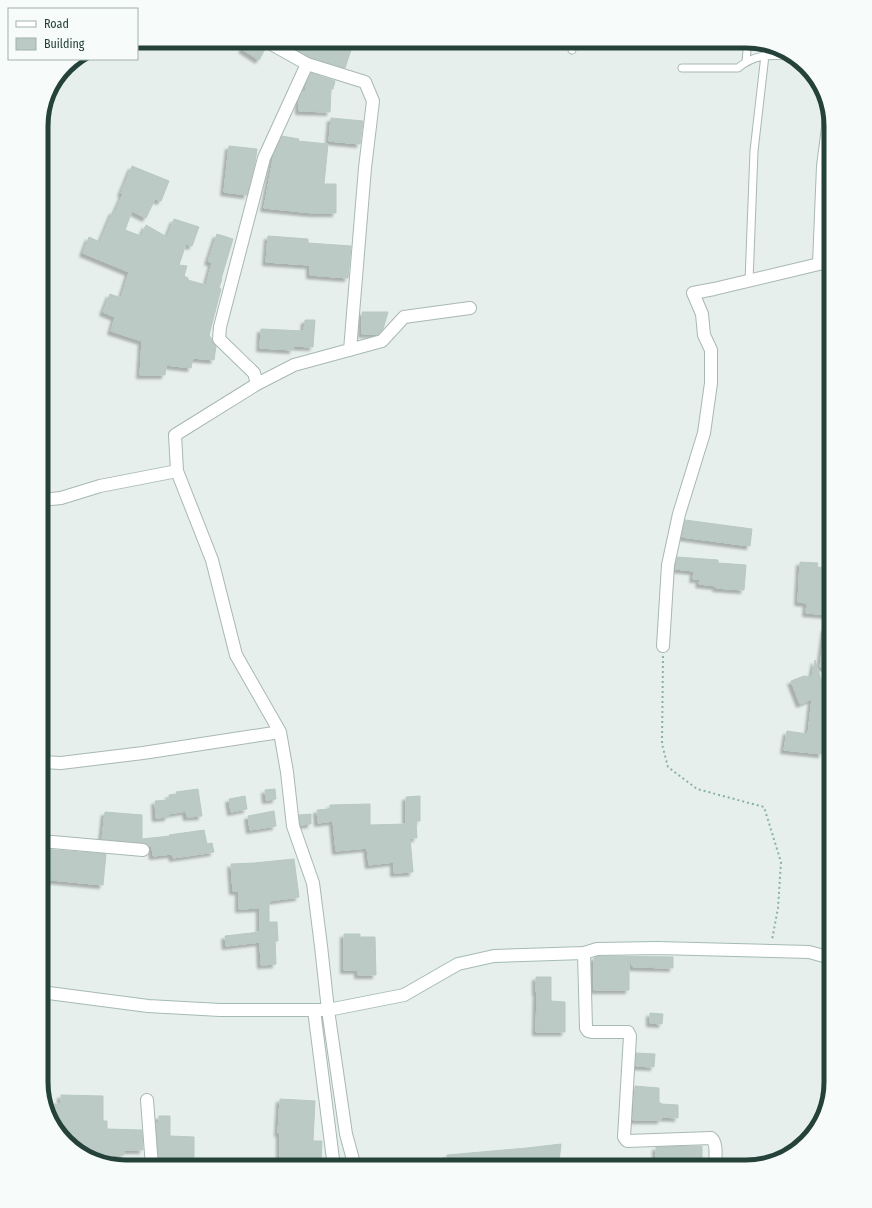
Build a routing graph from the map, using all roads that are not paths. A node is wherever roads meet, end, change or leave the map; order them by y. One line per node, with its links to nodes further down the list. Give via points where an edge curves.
1 (278, 48): 6 (street)
2 (747, 48): 5 (lane)
3 (765, 55): 4 (lane); 5 (lane); 9 (lane, via 754,151)
4 (779, 56)
5 (746, 61): 7 (lane, via 738,68)
6 (307, 64): 11 (street, via 365,82 373,101); 12 (street, via 264,158 220,327 219,339 254,373)
7 (682, 68)
8 (824, 158): 9 (street, via 819,264)
9 (748, 281): 15 (street, via 693,293 702,314 704,334 711,350 711,383 704,433 679,514 668,565)
10 (470, 308): 11 (street, via 404,317 382,341)
11 (350, 350): 12 (street, via 294,365)
12 (257, 384): 13 (street, via 176,435)
13 (177, 471): 14 (street); 16 (street, via 212,560 236,655)
14 (48, 499)
15 (663, 646)
16 (280, 732): 17 (street, via 143,753); 24 (street, via 293,826 313,883)
17 (48, 762)
18 (48, 842): 19 (street)
19 (143, 850)
20 (584, 952): 21 (street, via 597,949 657,948 809,952); 24 (street, via 494,956 458,964 404,994); 29 (street, via 586,1028 592,1032 628,1032 630,1036 624,1137 628,1141 711,1138 715,1144)
21 (824, 956)
22 (48, 993): 23 (street, via 148,1006 220,1010)
23 (314, 1010): 24 (street); 27 (street)
24 (328, 1010): 28 (street, via 346,1134)
25 (147, 1100): 26 (street)
26 (151, 1160)
27 (333, 1160)
28 (353, 1160)
29 (715, 1160)

